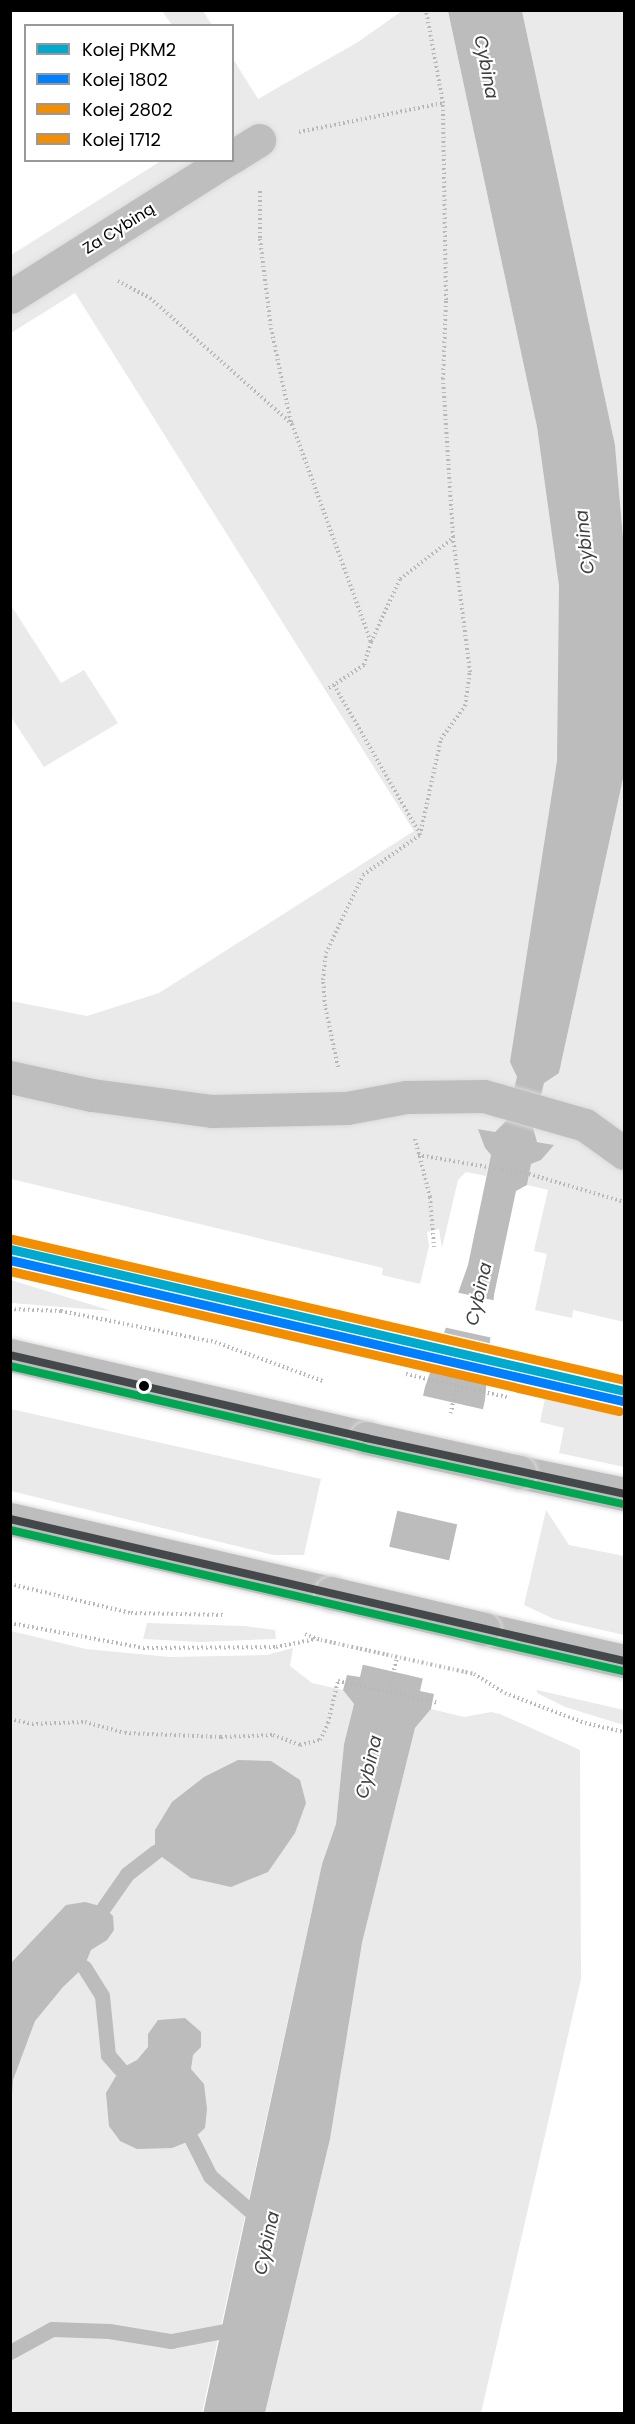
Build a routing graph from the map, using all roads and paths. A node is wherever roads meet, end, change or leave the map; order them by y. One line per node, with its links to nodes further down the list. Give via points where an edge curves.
1 (426, 10): 2 (path)
2 (443, 103): 3 (path); 8 (path, via 444,379)
3 (246, 149): 7 (path, via 271,328)
4 (224, 162): 5 (street, Za Cybiną)
5 (74, 257): 6 (street, Za Cybiną); 7 (path, via 150,298)
6 (10, 297)
7 (292, 424): 9 (path)
8 (453, 537): 9 (path, via 400,579); 12 (path, via 470,672 465,706 441,739)
9 (371, 642): 10 (path, via 363,665)
10 (334, 685): 11 (path); 12 (path)
11 (326, 690)
12 (420, 835): 15 (path, via 363,875 326,953 325,1006)
13 (10, 1077): 15 (street, via 92,1095 212,1111)
14 (406, 1097): 15 (street); 16 (street, via 484,1096 585,1125); 17 (path)
15 (347, 1108)
16 (624, 1153)
17 (418, 1155): 18 (path, via 529,1174); 19 (path, via 430,1197)
18 (624, 1202)
19 (434, 1247)
20 (10, 1309): 23 (path, via 62,1311 215,1342)
21 (10, 1355): 27 (main road, bridge)
22 (406, 1374): 24 (path)
23 (332, 1384)
24 (457, 1386): 25 (path); 26 (path)
25 (507, 1397)
26 (450, 1415)
27 (624, 1494)
28 (10, 1519): 35 (main road, bridge)
29 (10, 1584): 30 (path, via 131,1613)
30 (231, 1616)
31 (10, 1623): 33 (path, via 143,1648 276,1647)
32 (296, 1630): 33 (path)
33 (319, 1639): 34 (path, bridge)
34 (397, 1657): 36 (path); 39 (path, bridge, via 474,1674 515,1697 585,1723)
35 (624, 1661)
36 (390, 1692): 37 (path); 38 (path, via 338,1681 320,1740 300,1744 273,1735 125,1733 85,1722 32,1724)
37 (439, 1703)
38 (10, 1719)
39 (624, 1732)

